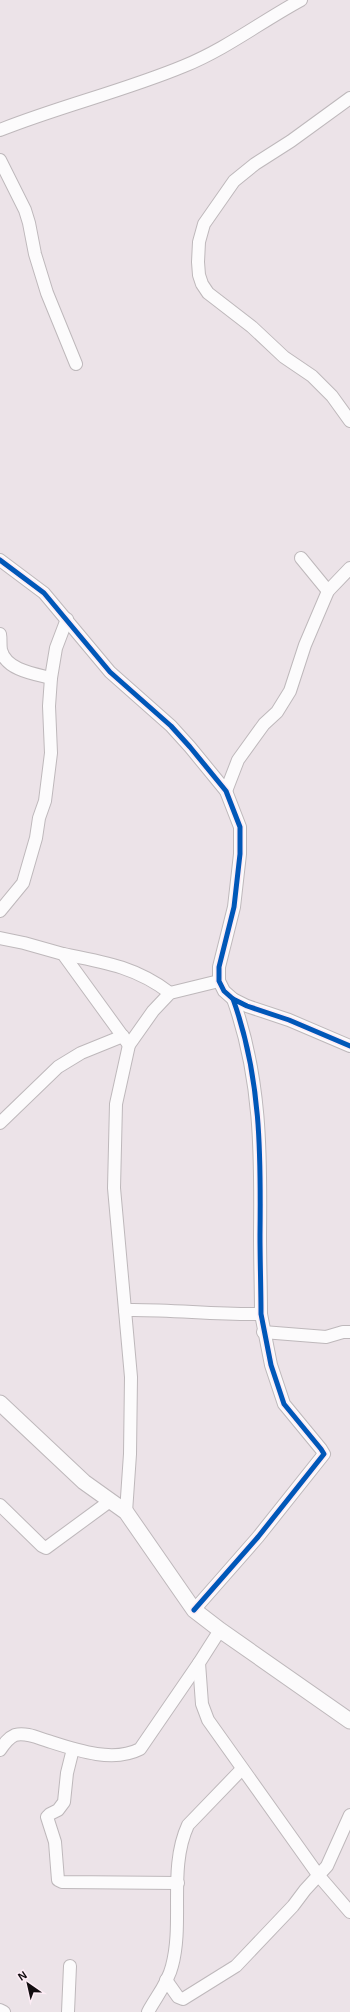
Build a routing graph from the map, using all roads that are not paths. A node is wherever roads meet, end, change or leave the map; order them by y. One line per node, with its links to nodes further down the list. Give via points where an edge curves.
1 (301, 0): 3 (street, via 212,53 184,66)
2 (350, 98): 6 (street, via 234,181 204,224 199,242 198,262 199,275 208,293 252,327 284,357 312,376 332,396)
3 (0, 130)
4 (0, 160): 5 (street, via 25,210 47,293)
5 (76, 364)
6 (350, 421)
7 (301, 558): 10 (street)
8 (0, 560): 11 (street, via 36,586)
9 (350, 568): 10 (street)
10 (328, 591): 14 (street, via 305,645 290,691 277,712 264,724 238,760)
11 (66, 619): 13 (street, via 56,648); 14 (street, via 110,672 190,746)
12 (0, 634): 13 (street, via 1,650 8,660 24,671)
13 (51, 678): 15 (street, via 51,753 46,801 39,818 23,882)
14 (226, 791): 18 (street, via 240,827 240,854 234,907 219,967)
15 (0, 911)
16 (0, 938): 17 (street)
17 (63, 954): 19 (street, via 130,969 156,982); 21 (street)
18 (219, 981): 19 (street); 20 (street, via 224,991)
19 (170, 993): 21 (street)
20 (234, 999): 22 (street); 25 (street, via 249,1053 257,1099 261,1164)
21 (126, 1041): 23 (street, via 81,1053 58,1067); 24 (street, via 116,1104 114,1188)
22 (350, 1046)
23 (0, 1123)
24 (125, 1310): 25 (street, via 156,1309 226,1315); 31 (street, via 131,1377)
25 (261, 1314): 26 (street)
26 (264, 1332): 27 (street, via 326,1337); 32 (street, via 271,1365 284,1404 324,1454 258,1537)
27 (350, 1332)
28 (1, 1407): 29 (street, via 84,1482)
29 (110, 1501): 30 (street, via 46,1548); 31 (street)
30 (0, 1505)
31 (126, 1512): 32 (street)
32 (194, 1610): 33 (street)
33 (220, 1630): 34 (street); 35 (street)
34 (199, 1663): 36 (street, via 140,1749 120,1756); 38 (street, via 202,1704 208,1720)
35 (350, 1721)
36 (73, 1749): 37 (street, via 26,1734 15,1735 6,1740); 41 (street, via 64,1802 47,1818 55,1842 58,1880)
37 (0, 1750)
38 (242, 1769): 40 (street); 41 (street, via 188,1825 182,1842)
39 (350, 1815): 40 (street, via 333,1857)
40 (319, 1876): 42 (street); 44 (street, via 236,1966 183,1999)
41 (178, 1883): 44 (street, via 176,1942 172,1968)
42 (350, 1912)
43 (70, 1966): 47 (street)
44 (166, 1980): 48 (street)
45 (0, 2010): 46 (street)
46 (4, 2012)
47 (68, 2012)
48 (148, 2012)

